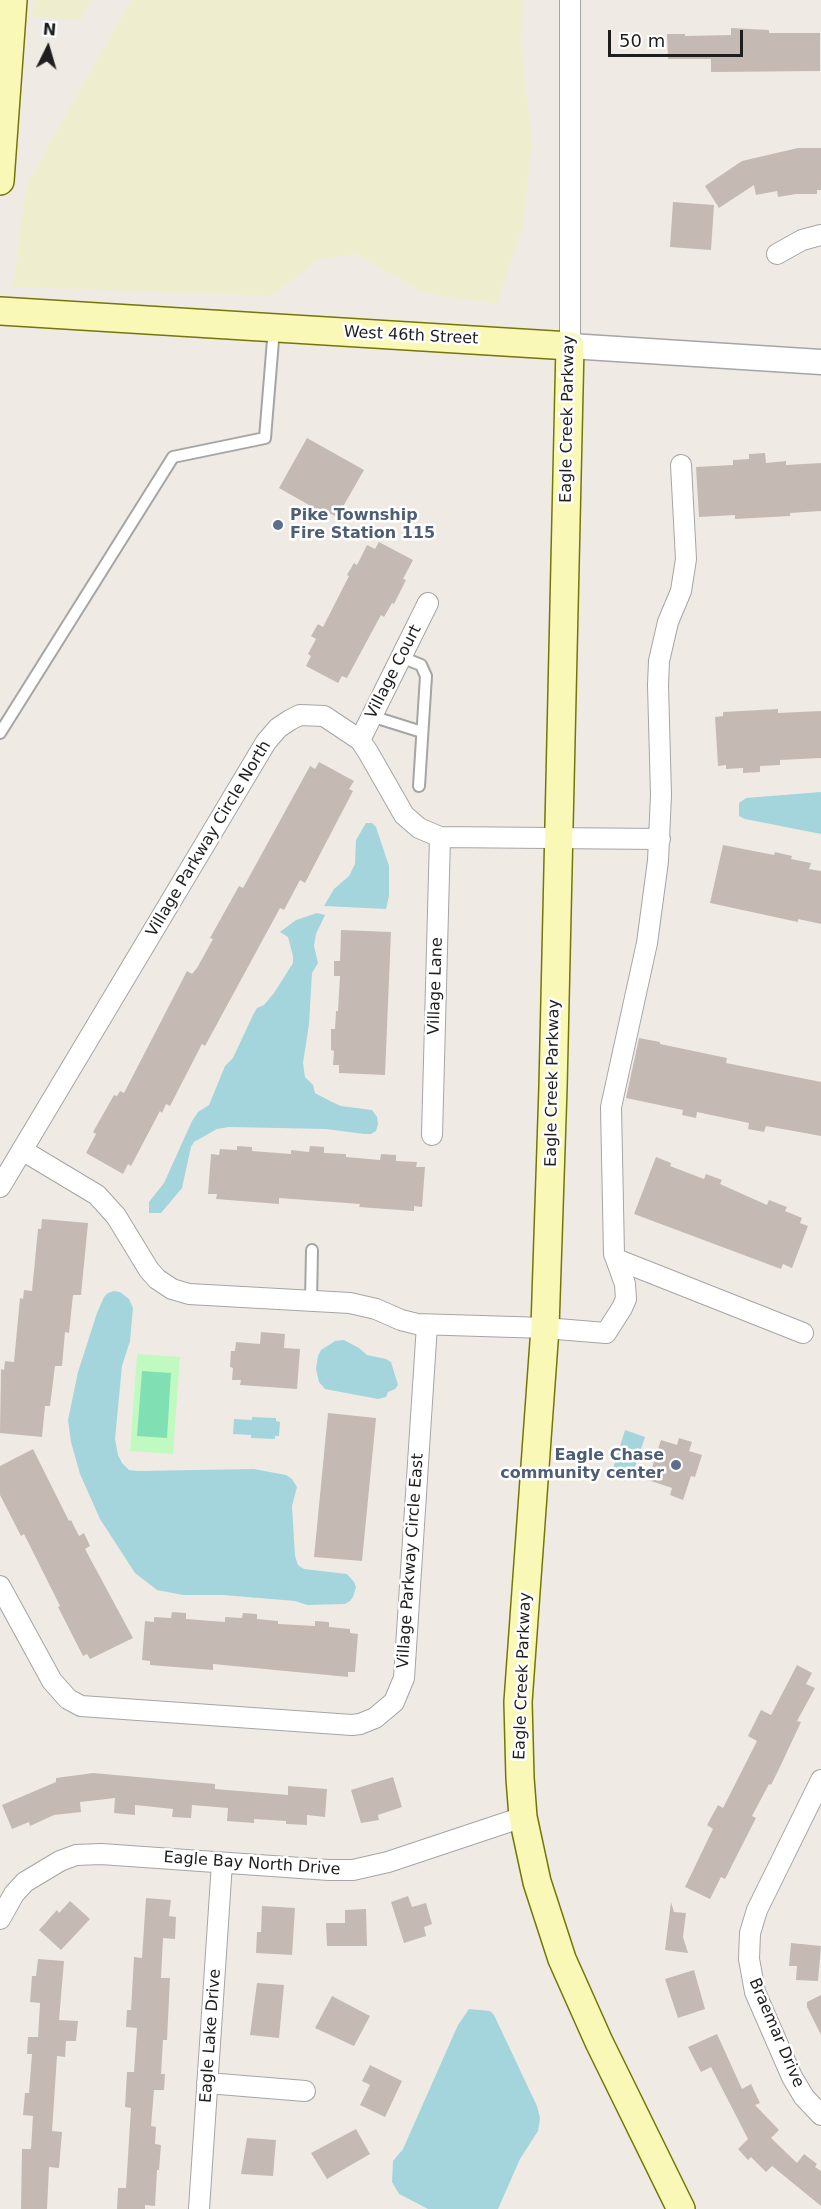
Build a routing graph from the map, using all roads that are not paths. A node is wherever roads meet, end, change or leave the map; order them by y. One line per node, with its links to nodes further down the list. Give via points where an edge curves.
1 (13, 0): 3 (main road)
2 (570, 0): 8 (street, Eagle Creek Parkway)
3 (0, 181)
4 (821, 235): 5 (street)
5 (777, 254)
6 (0, 310): 7 (main road, West 46th Street)
7 (274, 327): 8 (main road, West 46th Street); 15 (lane, via 265,438 173,457)
8 (570, 346): 9 (street, West 46th Street); 19 (main road, Eagle Creek Parkway)
9 (821, 362)
10 (681, 465): 20 (street, via 686,564 681,591 663,639 658,675)
11 (428, 603): 12 (street, Village Court)
12 (401, 657): 13 (street, Village Court); 14 (lane, via 421,665 426,675)
13 (371, 716): 14 (lane); 16 (street, Village Court)
14 (422, 732): 17 (lane)
15 (0, 733)
16 (360, 740): 18 (street, Village Parkway Circle North, via 404,815 419,828); 22 (street, Village Parkway Circle North, via 328,718 307,715 290,720 272,734)
17 (419, 786)
18 (440, 837): 19 (street, Village Parkway Circle North); 21 (street, Village Lane)
19 (557, 837): 20 (street); 28 (main road, Eagle Creek Parkway)
20 (660, 839): 25 (street, via 650,926 611,1107)
21 (432, 1135)
22 (22, 1150): 23 (street, Village Parkway Circle North); 26 (street, via 97,1195 116,1216 149,1270 172,1289 189,1294)
23 (0, 1187)
24 (312, 1250): 26 (lane)
25 (616, 1259): 28 (street, via 625,1282 626,1299 606,1333); 29 (street)
26 (311, 1301): 27 (street, via 350,1303)
27 (427, 1325): 28 (street); 30 (street, Village Parkway Circle East, via 404,1678 388,1708 368,1721 352,1725 93,1708 71,1701 52,1682)
28 (545, 1328): 33 (main road, Eagle Creek Parkway, via 518,1702)
29 (803, 1333)
30 (0, 1586)
31 (821, 1780): 32 (street, Braemar Drive)
32 (814, 1811): 38 (street, Braemar Drive, via 757,1910 750,1933 749,1959 755,1992 792,2077)
33 (523, 1817): 34 (street, Eagle Bay North Drive, via 365,1868 329,1870); 40 (main road, Eagle Creek Parkway, via 537,1882 562,1959)
34 (222, 1863): 35 (street, Eagle Bay North Drive, via 76,1855 31,1877 19,1888); 36 (street, Eagle Lake Drive)
35 (0, 1919)
36 (207, 2083): 37 (street); 39 (street, Eagle Lake Drive)
37 (305, 2091)
38 (821, 2115)
39 (199, 2209)
40 (681, 2209)

